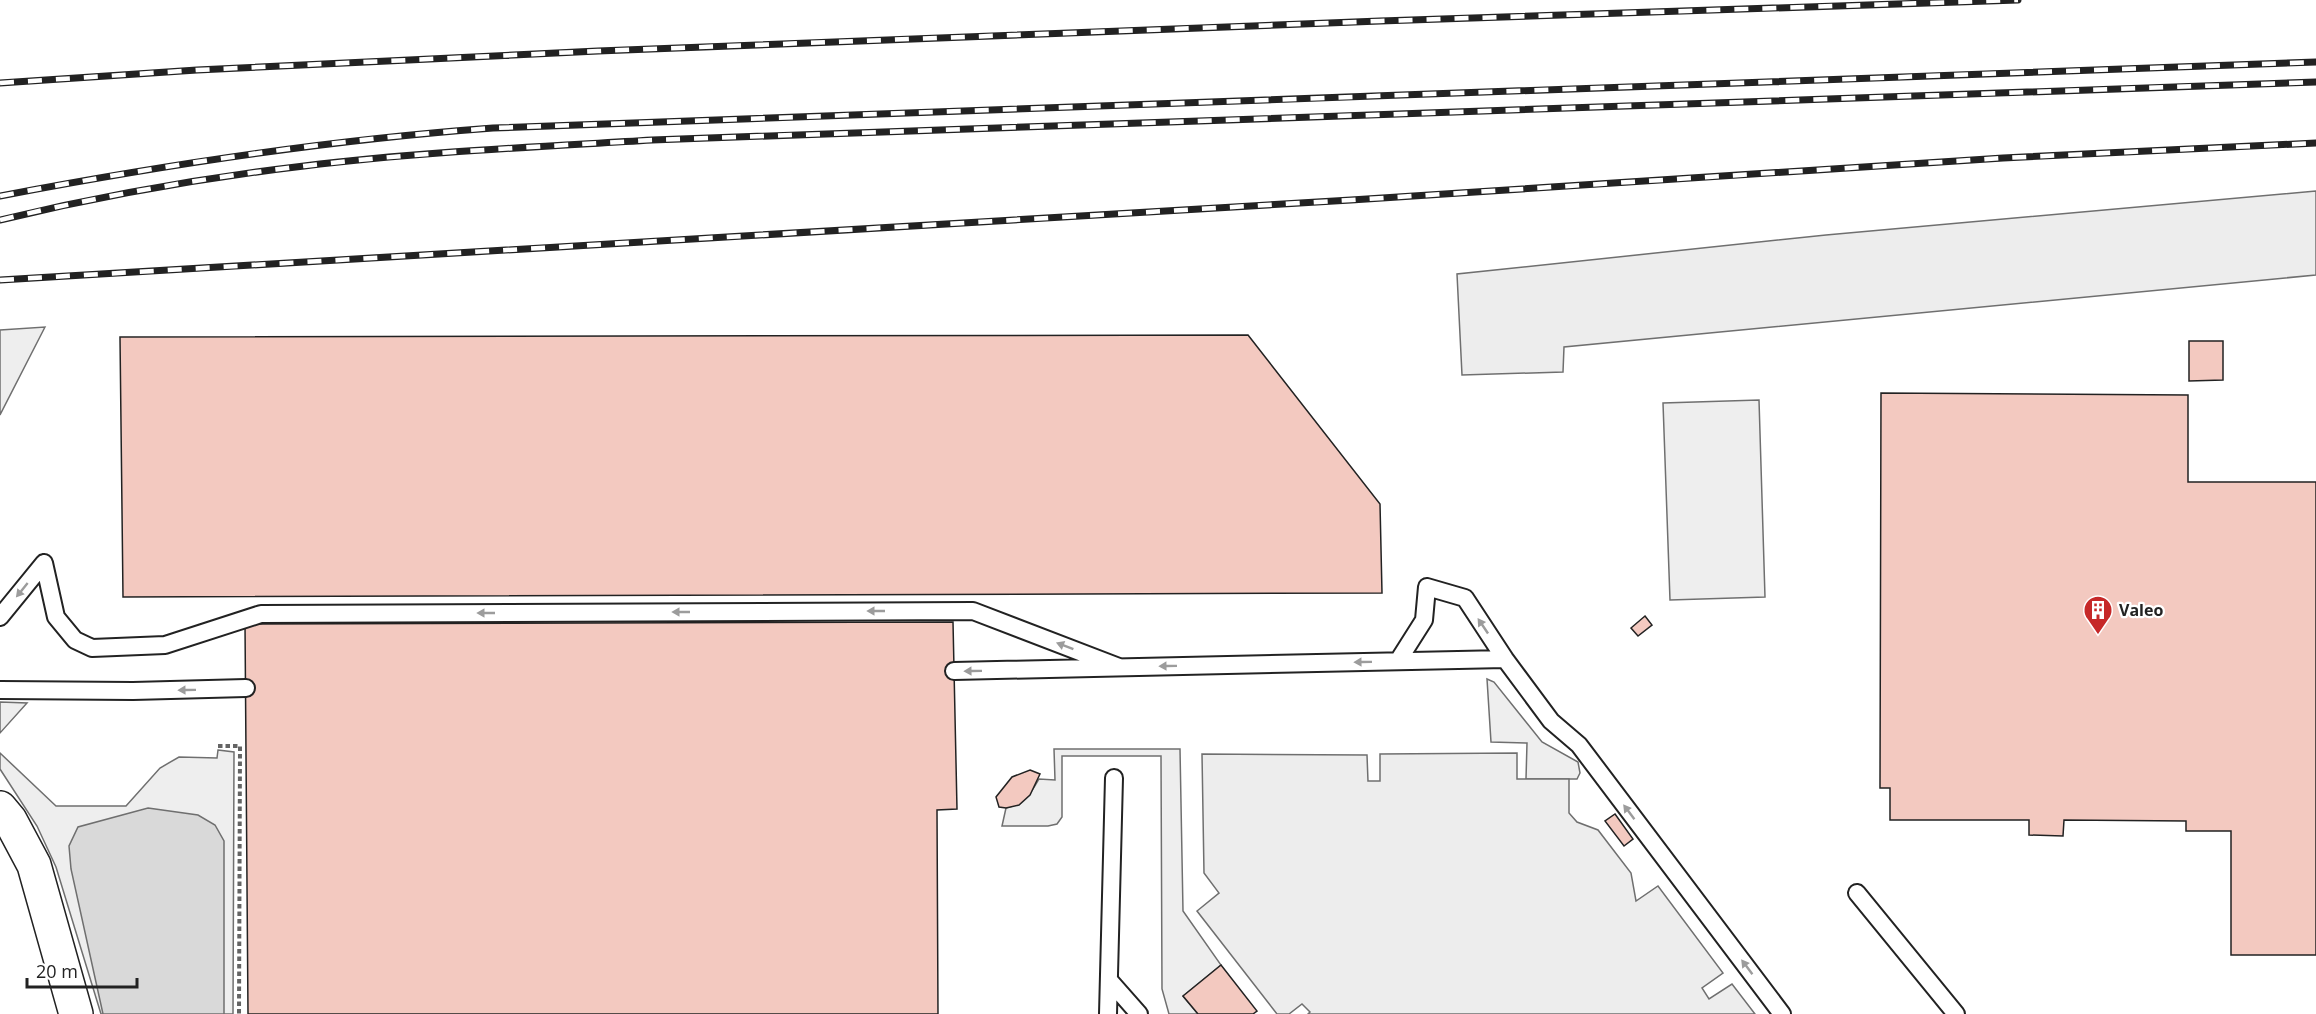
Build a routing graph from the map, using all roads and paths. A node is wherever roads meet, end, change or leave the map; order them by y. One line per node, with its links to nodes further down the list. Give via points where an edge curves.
1 (0, 618): 4 (lane, one-way to 1, via 973,610 261,614 165,645 92,648 75,640 56,617 44,563)
2 (1505, 659): 3 (lane); 3 (lane, one-way to 3, via 1464,598 1427,587 1424,620); 17 (lane, one-way to 2, via 1579,745 1551,721)
3 (1398, 661): 4 (lane, one-way to 4)
4 (1119, 667): 5 (lane, one-way to 5)
5 (954, 671)
6 (246, 688): 7 (lane, one-way to 7)
7 (0, 690)
8 (218, 746): 14 (path, via 240,746)
9 (1114, 778): 12 (lane)
10 (0, 808): 13 (street, via 34,865)
11 (1857, 893): 18 (lane)
12 (1109, 980): 15 (lane); 16 (lane)
13 (75, 1014)
14 (239, 1014)
15 (1108, 1014)
16 (1139, 1014)
17 (1782, 1014)
18 (1956, 1014)

